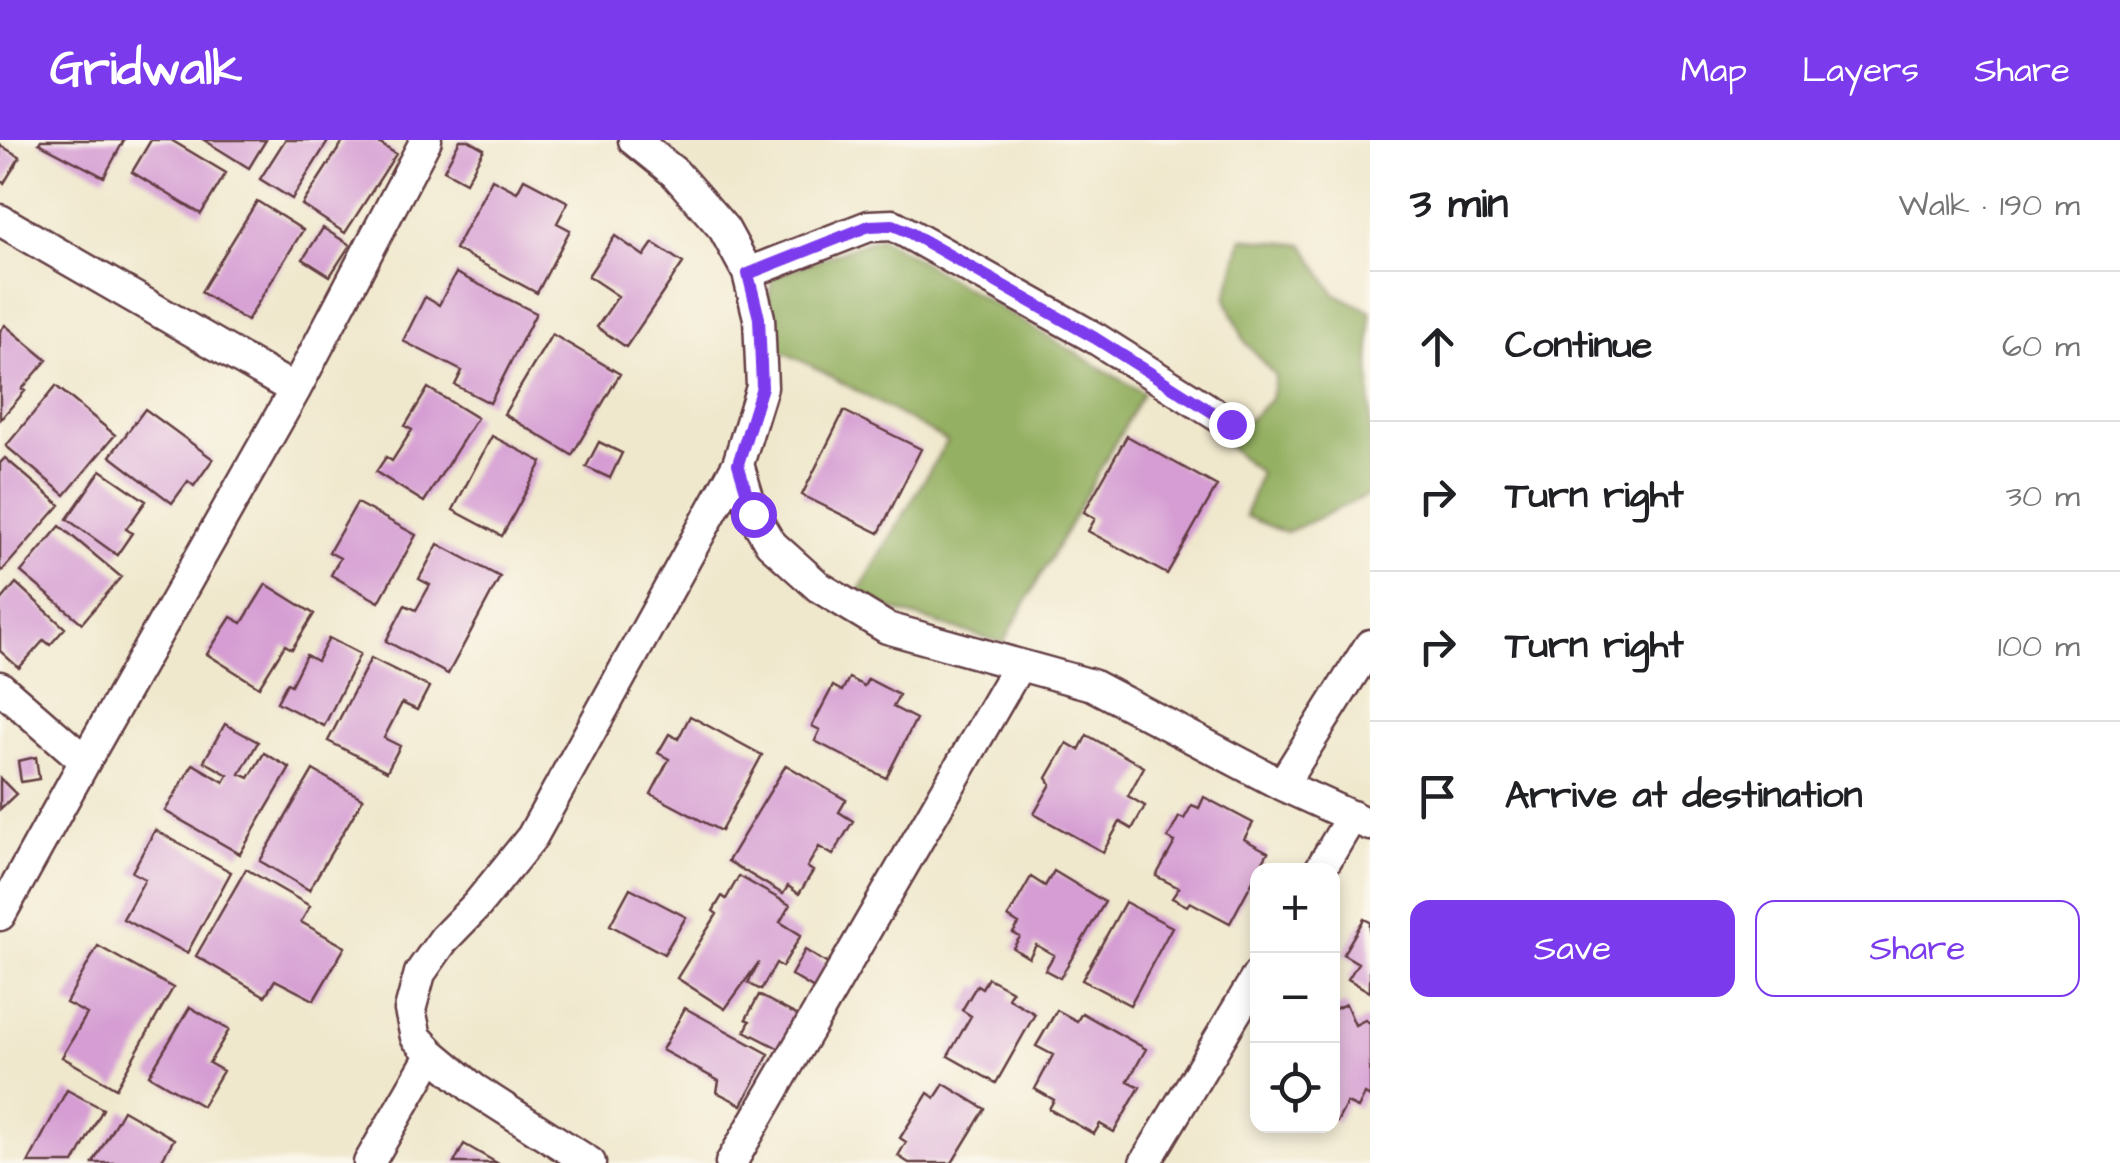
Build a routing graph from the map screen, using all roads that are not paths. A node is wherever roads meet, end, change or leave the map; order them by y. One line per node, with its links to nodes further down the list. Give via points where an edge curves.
1 (426, 140): 5 (street)
2 (634, 140): 4 (street, via 675,172 724,229)
3 (0, 220): 5 (street)
4 (748, 274): 6 (street, via 869,226 893,225 1095,338); 7 (street, via 759,318 762,387)
5 (295, 390): 11 (street)
6 (1231, 424)
7 (738, 464): 9 (street, via 770,544 819,587 887,628); 17 (street, via 532,837 420,972 410,1010 416,1037)
8 (1370, 644): 12 (street)
9 (1019, 665): 12 (street, via 1092,685); 20 (street)
10 (0, 688): 11 (street)
11 (84, 761): 15 (street)
12 (1282, 786): 13 (street)
13 (1361, 820): 14 (street)
14 (1326, 863)
15 (0, 915)
16 (1250, 988): 21 (street)
17 (432, 1054): 18 (street); 19 (street)
18 (369, 1163)
19 (590, 1163)
20 (730, 1163)
21 (1146, 1163)

